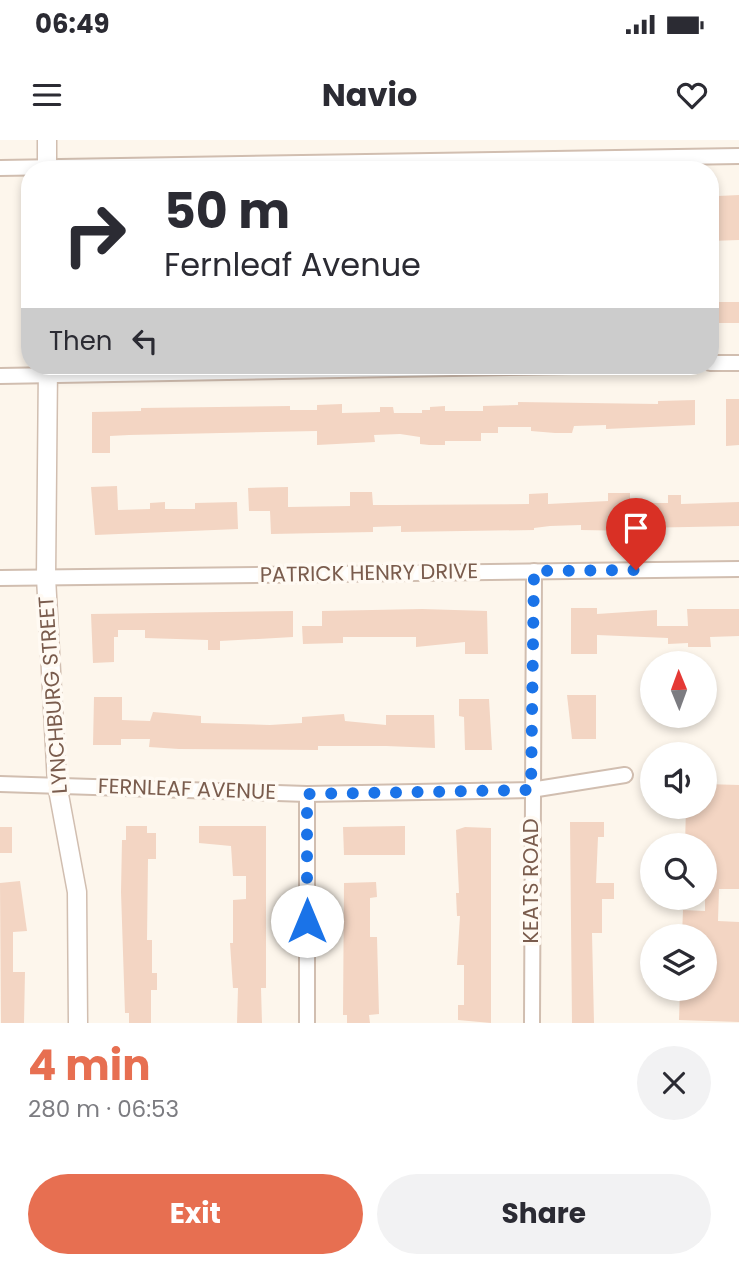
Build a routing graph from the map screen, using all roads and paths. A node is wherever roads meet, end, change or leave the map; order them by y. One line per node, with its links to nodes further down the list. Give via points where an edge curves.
1 (47, 140): 3 (street)
2 (739, 156): 4 (street)
3 (47, 161)
4 (451, 161)
5 (0, 168): 6 (street)
6 (21, 168)
7 (719, 363): 8 (street)
8 (739, 363)
9 (21, 373): 11 (street)
10 (48, 375): 14 (street, LYNCHBURG STREET)
11 (0, 376)
12 (739, 569): 13 (street, PATRICK HENRY DRIVE)
13 (534, 571): 14 (street, PATRICK HENRY DRIVE); 19 (street, KEATS ROAD)
14 (46, 577): 15 (street, PATRICK HENRY DRIVE); 18 (street, LYNCHBURG STREET)
15 (0, 578)
16 (625, 775): 19 (street, FERNLEAF AVENUE)
17 (0, 784): 18 (street, FERNLEAF AVENUE)
18 (57, 784): 20 (street, FERNLEAF AVENUE); 21 (street, LYNCHBURG STREET, via 77,892)
19 (531, 790): 20 (street, FERNLEAF AVENUE); 23 (street, KEATS ROAD)
20 (307, 794): 22 (street)
21 (78, 1023)
22 (307, 1023)
23 (532, 1023)

